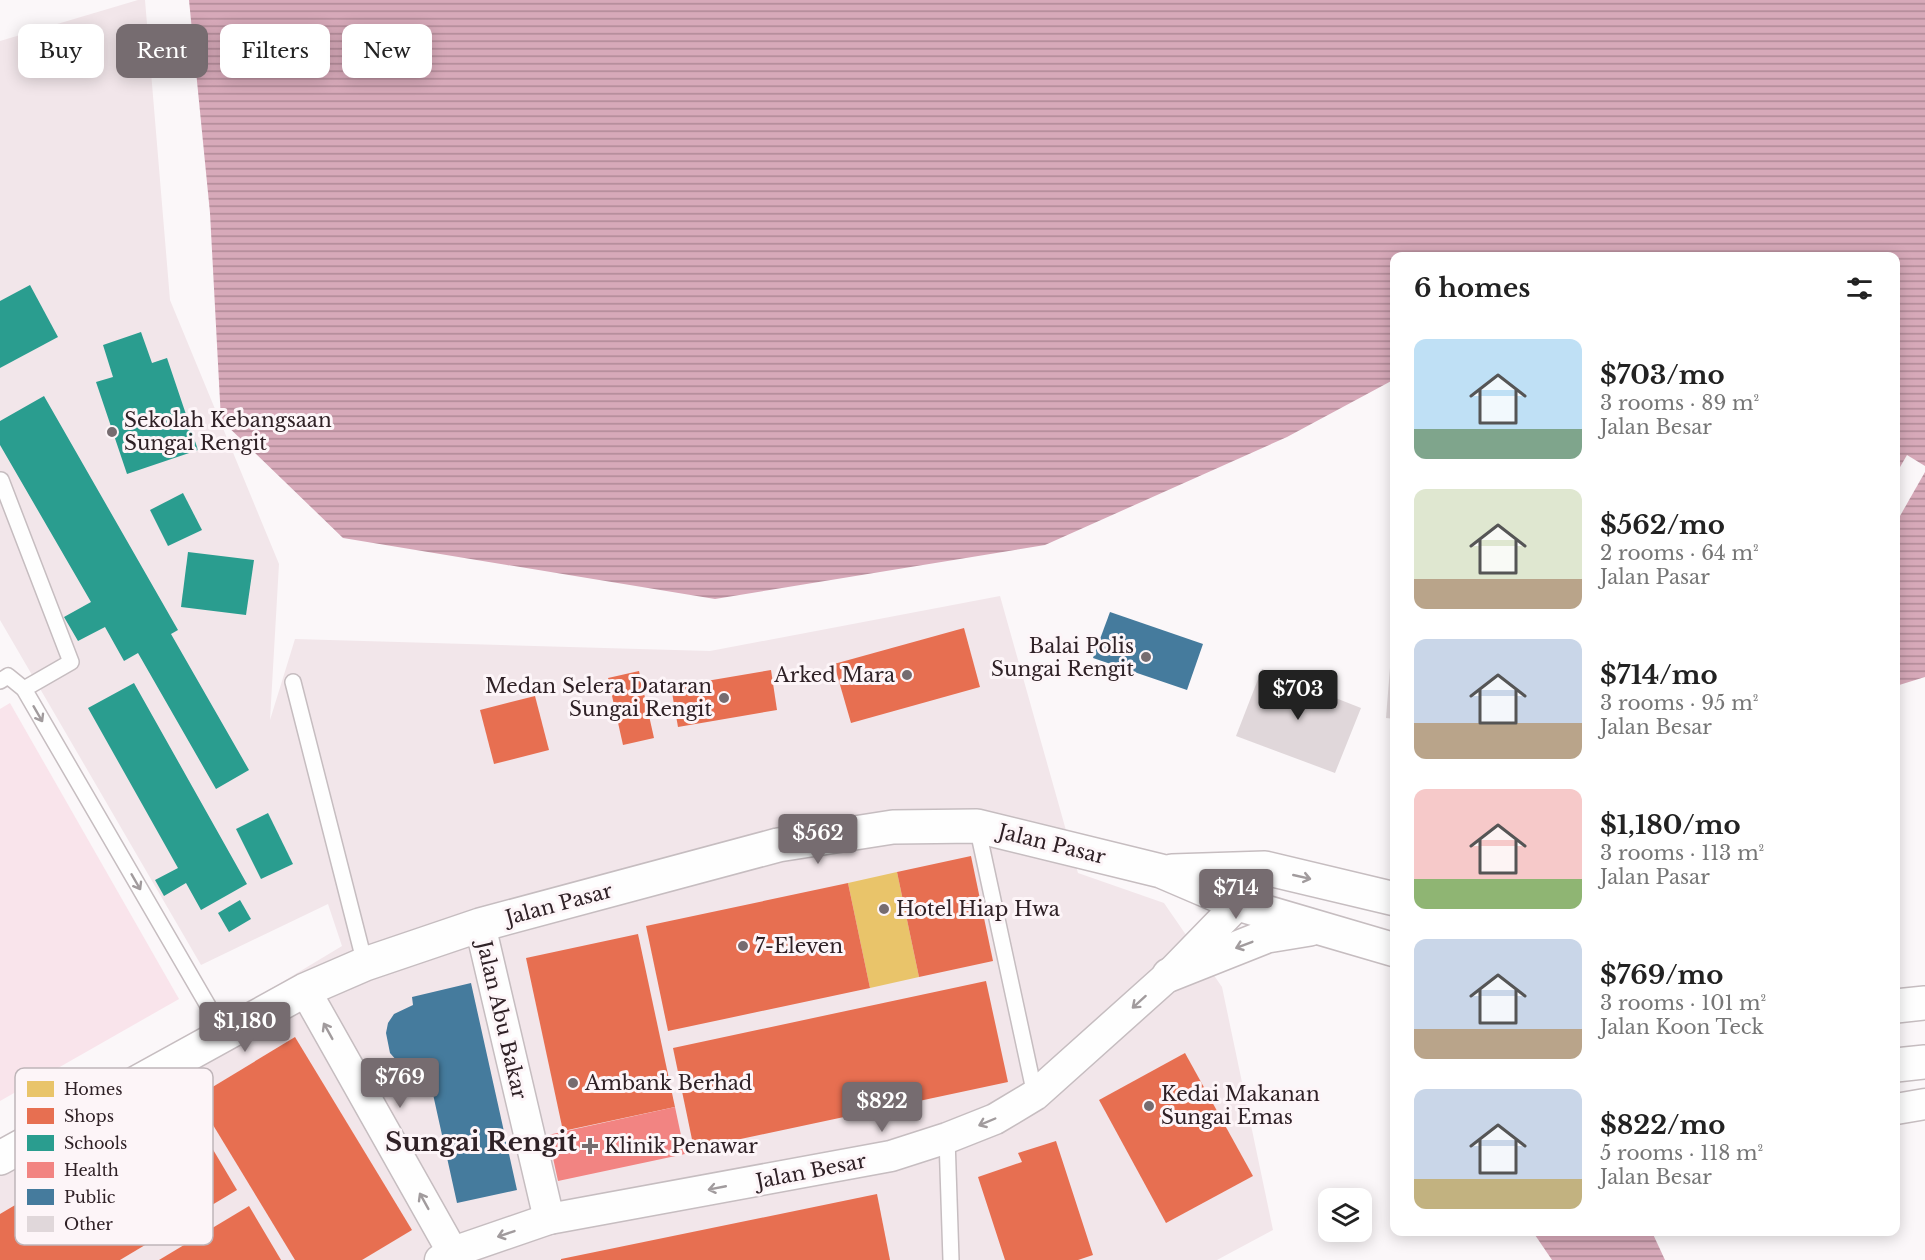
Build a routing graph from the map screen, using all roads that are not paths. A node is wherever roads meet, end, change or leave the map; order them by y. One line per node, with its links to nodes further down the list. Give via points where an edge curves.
1 (1, 480): 4 (lane, via 71,662)
2 (0, 681): 4 (lane, via 8,676)
3 (293, 682): 13 (lane)
4 (24, 689): 18 (lane, one-way to 18)
5 (977, 825): 7 (main road, Jalan Pasar); 10 (main road, Jalan Pasar, via 894,827 778,845); 22 (lane)
6 (1265, 868): 7 (main road); 8 (main road, one-way to 8); 9 (street, Jalan Besar)
7 (1161, 872): 9 (main road)
8 (1390, 898)
9 (1238, 904): 11 (main road); 14 (street, Jalan Besar)
10 (480, 925): 13 (main road, Jalan Pasar); 28 (street, Jalan Abu Bakar)
11 (1321, 927): 12 (main road); 14 (main road, one-way to 14, via 1267,936)
12 (1390, 948)
13 (365, 964): 15 (main road, Jalan Pasar)
14 (1169, 975): 22 (street, Jalan Besar, one-way to 22)
15 (305, 990): 18 (main road, Jalan Pasar); 29 (street, one-way to 15)
16 (1925, 1003): 17 (main road)
17 (1900, 1005)
18 (225, 1035): 21 (main road, Jalan Pasar)
19 (1925, 1062): 20 (main road)
20 (1900, 1065)
21 (165, 1068)
22 (1035, 1095): 25 (street, Jalan Besar, one-way to 25, via 995,1119)
23 (1925, 1104): 24 (street)
24 (1900, 1108)
25 (947, 1138): 28 (street, Jalan Besar, one-way to 28, via 891,1156); 30 (lane)
26 (15, 1150): 27 (main road, Jalan Pasar)
27 (0, 1158)
28 (549, 1219): 29 (street, Jalan Besar, one-way to 29)
29 (450, 1257)
30 (951, 1260)

